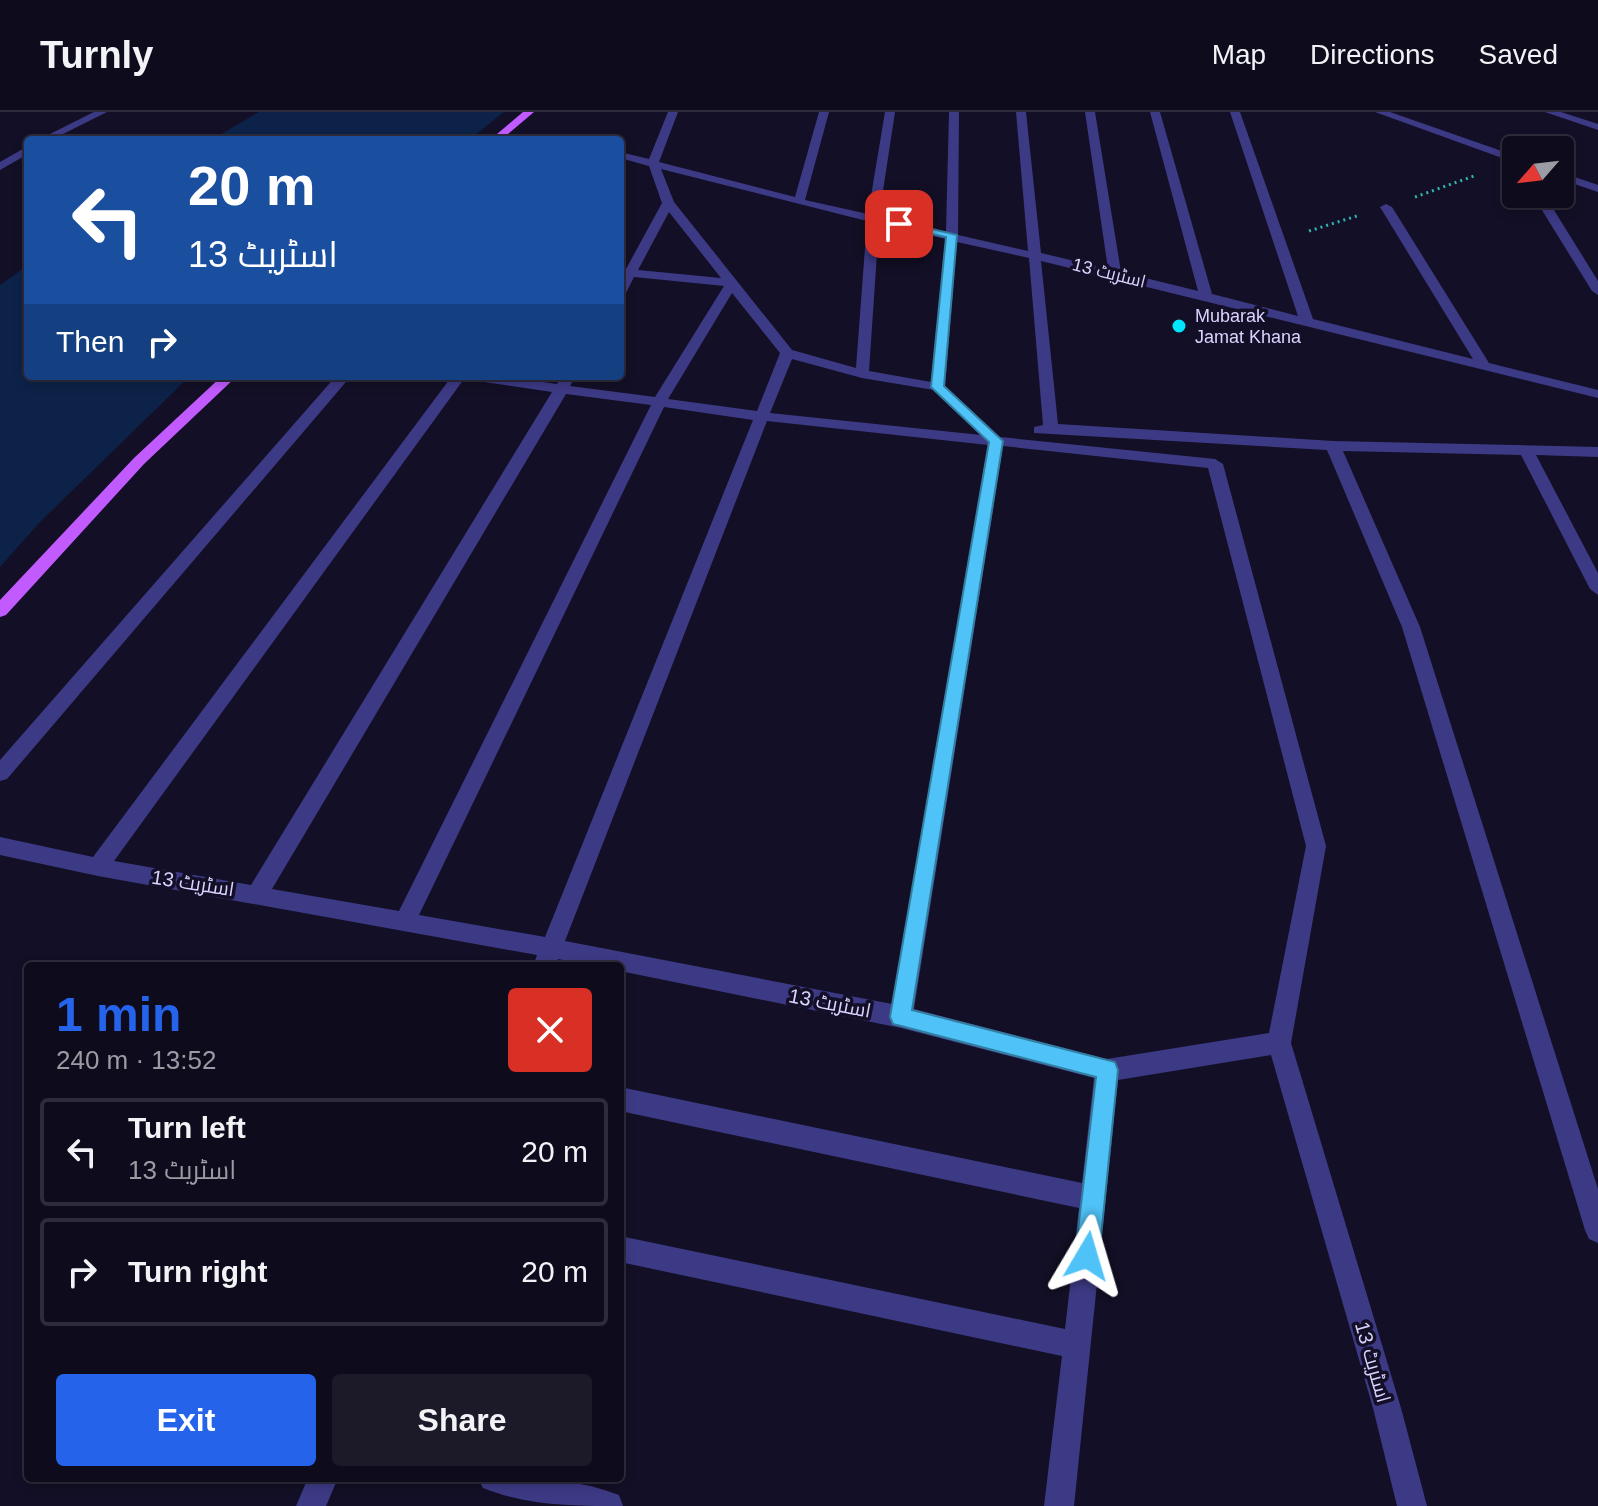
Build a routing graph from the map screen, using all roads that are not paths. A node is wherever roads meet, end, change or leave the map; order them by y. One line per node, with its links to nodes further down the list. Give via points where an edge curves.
1 (102, 112): 14 (street)
2 (529, 112): 15 (main road)
3 (673, 112): 19 (street)
4 (824, 112): 23 (street)
5 (890, 112): 27 (street)
6 (954, 112): 28 (street)
7 (1021, 112): 29 (street)
8 (1090, 112): 31 (street)
9 (1155, 112): 35 (street)
10 (1235, 112): 36 (street)
11 (1380, 112): 17 (street)
12 (1550, 112): 13 (street)
13 (1598, 127)
14 (51, 136)
15 (500, 136)
16 (24, 152): 20 (street)
17 (1502, 155)
18 (624, 156): 19 (street, اسٹریٹ 13)
19 (653, 162): 23 (street, اسٹریٹ 13); 24 (street)
20 (0, 167)
21 (1574, 180): 22 (street)
22 (1598, 189)
23 (799, 202): 27 (street, اسٹریٹ 13)
24 (668, 203): 30 (street); 32 (street)
25 (1386, 207): 38 (street)
26 (1547, 208): 34 (street)
27 (873, 219): 28 (street, اسٹریٹ 13); 39 (street)
28 (952, 235): 29 (street, اسٹریٹ 13); 45 (street)
29 (1034, 255): 31 (street, اسٹریٹ 13); 49 (street)
30 (631, 273): 32 (street); 33 (street)
31 (1115, 274): 35 (street, اسٹریٹ 13)
32 (732, 283): 37 (street); 47 (street)
33 (624, 285)
34 (1598, 291)
35 (1206, 297): 36 (street, اسٹریٹ 13)
36 (1307, 322): 38 (street, اسٹریٹ 13)
37 (787, 353): 39 (street); 48 (street)
38 (1485, 367): 46 (street, اسٹریٹ 13)
39 (862, 374): 45 (street)
40 (226, 380): 55 (main road, via 139,461)
41 (341, 380): 56 (street)
42 (456, 380): 58 (street)
43 (524, 380): 44 (street)
44 (565, 383): 47 (street); 59 (street)
45 (938, 387): 50 (street)
46 (1598, 394)
47 (659, 403): 48 (street); 60 (street)
48 (759, 416): 50 (street); 61 (street)
49 (1051, 428): 50 (street); 51 (street)
50 (996, 441): 64 (street); 65 (street, via 1215,464 1316,846)
51 (1333, 446): 52 (street); 69 (street, via 1411,627)
52 (1526, 450): 53 (street); 54 (street)
53 (1598, 452)
54 (1598, 589)
55 (0, 611)
56 (0, 773)
57 (0, 846): 58 (street, اسٹریٹ 13)
58 (98, 867): 59 (street, اسٹریٹ 13)
59 (258, 893): 60 (street, اسٹریٹ 13)
60 (405, 921): 61 (street, اسٹریٹ 13)
61 (548, 957): 62 (street, اسٹریٹ 13)
62 (577, 962)
63 (624, 970): 64 (street, اسٹریٹ 13)
64 (901, 1017): 66 (street, اسٹریٹ 13)
65 (1279, 1043): 66 (street, اسٹریٹ 13); 77 (street, اسٹریٹ 13)
66 (1107, 1070): 68 (street)
67 (624, 1100): 68 (street)
68 (1094, 1198): 71 (street)
69 (1598, 1230)
70 (624, 1250): 71 (street)
71 (1077, 1345): 76 (street)
72 (321, 1482): 74 (street)
73 (509, 1482): 75 (street)
74 (311, 1506)
75 (608, 1506)
76 (1059, 1506)
77 (1412, 1506)

